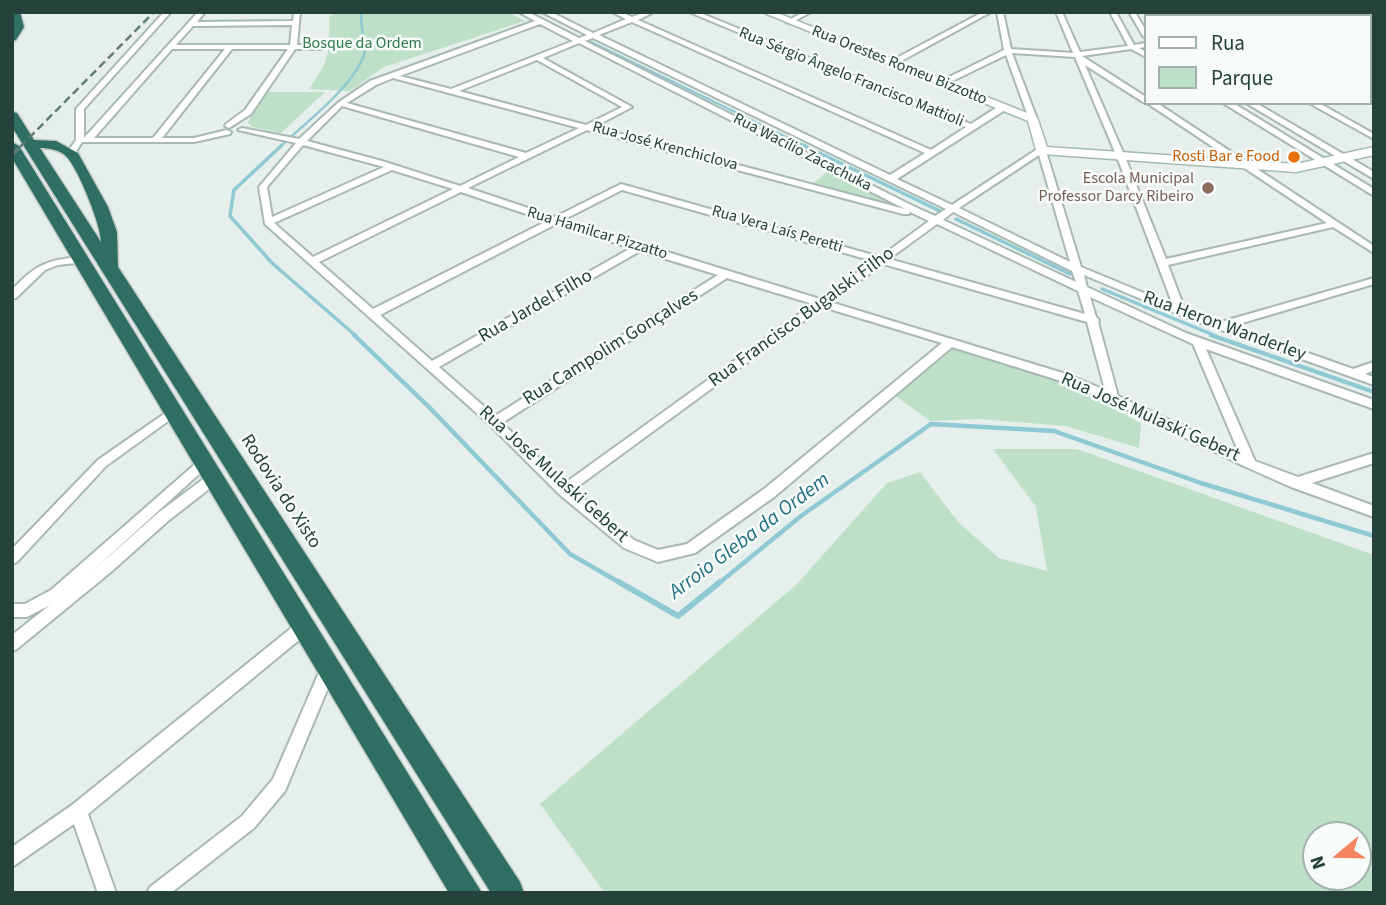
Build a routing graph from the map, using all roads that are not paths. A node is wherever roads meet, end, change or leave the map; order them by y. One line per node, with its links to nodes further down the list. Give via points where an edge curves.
1 (14, 12): 23 (highway, via 18,22)
2 (168, 12): 58 (street, via 80,109)
3 (202, 12): 20 (street)
4 (297, 12): 19 (street)
5 (522, 12): 16 (street, Rua Wacílio Zacachuka)
6 (615, 12): 17 (street)
7 (651, 12): 17 (street)
8 (692, 12): 51 (street, Rua Sérgio Ângelo Francisco Mattioli)
9 (766, 12): 18 (street, Rua Orestes Romeu Bizzotto)
10 (808, 12): 18 (street)
11 (988, 12): 35 (street)
12 (1000, 12): 31 (street)
13 (1059, 12): 34 (street)
14 (1113, 12): 30 (street)
15 (1132, 12): 21 (street)
16 (543, 17): 22 (street, Rua Wacílio Zacachuka); 24 (street, Rua Wacílio Zacachuka); 36 (street)
17 (631, 20): 22 (street); 63 (street)
18 (789, 22): 35 (street, Rua Orestes Romeu Bizzotto)
19 (296, 23): 20 (street); 28 (street)
20 (192, 24): 26 (street)
21 (1144, 33)
22 (592, 34): 24 (street); 71 (street, Rua Wacílio Zacachuka)
23 (12, 38)
24 (578, 39): 33 (street); 75 (street, Rua Wacílio Zacachuka)
25 (1144, 45): 30 (street)
26 (170, 47): 27 (street); 58 (street)
27 (230, 47): 28 (street); 55 (street)
28 (293, 47): 29 (street); 46 (street)
29 (322, 47)
30 (1132, 47): 32 (street); 34 (street)
31 (1008, 51): 34 (street); 37 (street); 48 (street)
32 (1144, 54)
33 (536, 57): 38 (street); 50 (street, via 628,107)
34 (1078, 57): 39 (street); 65 (street)
35 (891, 63): 37 (street, Rua Orestes Romeu Bizzotto)
36 (393, 76): 38 (street, Rua José Krenchiclova); 40 (street, via 360,89)
37 (941, 83): 45 (street, Rua Orestes Romeu Bizzotto)
38 (452, 91): 50 (street, Rua José Krenchiclova)
39 (1144, 99)
40 (342, 104): 56 (street); 64 (street)
41 (1154, 105): 68 (street)
42 (1230, 105): 60 (street)
43 (1253, 105): 59 (street)
44 (1317, 105): 54 (street)
45 (1002, 108): 48 (street, Rua Orestes Romeu Bizzotto); 51 (street)
46 (248, 112): 49 (street); 52 (street)
47 (12, 116): 57 (highway, Rodovia do Xisto)
48 (1033, 119): 61 (street)
49 (243, 127): 52 (street, Rua Hamilcar Pizzatto); 53 (street, Rua Hamilcar Pizzatto)
50 (589, 127): 64 (street); 75 (street, Rua José Krenchiclova)
51 (972, 127): 63 (street)
52 (228, 129): 55 (street, Rua Hamilcar Pizzatto, via 203,139)
53 (280, 137): 56 (street, Rua Hamilcar Pizzatto)
54 (1374, 137)
55 (155, 141): 58 (street, Rua Hamilcar Pizzatto)
56 (300, 141): 69 (street, Rua Hamilcar Pizzatto); 77 (street, via 263,187)
57 (31, 145): 58 (highway); 81 (highway, Rodovia do Xisto); 85 (highway, Rodovia do Xisto)
58 (79, 145): 85 (highway, via 109,232)
59 (1321, 145): 60 (street); 66 (street)
60 (1302, 149): 67 (street)
61 (1042, 150): 65 (street); 74 (street, Rua Francisco Bugalski Filho); 86 (street)
62 (1374, 151): 66 (street)
63 (931, 153): 71 (street)
64 (526, 156): 72 (street)
65 (1121, 157): 68 (street); 84 (street)
66 (1343, 159): 67 (street); 70 (street)
67 (1325, 163): 68 (street, via 1296,168); 73 (street)
68 (1247, 166): 78 (street)
69 (391, 167): 72 (street, Rua Hamilcar Pizzatto); 77 (street)
70 (1374, 177)
71 (892, 178): 74 (street, Rua Wacílio Zacachuka)
72 (456, 189): 76 (street, Rua Hamilcar Pizzatto); 83 (street)
73 (1374, 193)
74 (953, 208): 75 (street, Rua Francisco Bugalski Filho); 86 (street, Rua Wacílio Zacachuka)
75 (937, 220): 82 (street, Rua Francisco Bugalski Filho); 89 (street, Rua Wacílio Zacachuka)
76 (555, 221): 79 (street, Rua Hamilcar Pizzatto); 82 (street, Rua Vera Laís Peretti, via 621,187); 93 (street)
77 (268, 222): 83 (street, Rua José Mulaski Gebert)
78 (1335, 223): 80 (street); 84 (street)
79 (639, 248): 87 (street, Rua Hamilcar Pizzatto); 98 (street, Rua Jardel Filho)
80 (1374, 250)
81 (82, 260): 90 (street, via 52,261); 104 (highway, Rodovia do Xisto)
82 (885, 260): 91 (street, Rua Francisco Bugalski Filho); 94 (street, Rua Vera Laís Peretti)
83 (312, 261): 93 (street, Rua José Mulaski Gebert)
84 (1163, 263): 92 (street)
85 (110, 268): 122 (highway, Rodovia do Xisto)
86 (1075, 268): 89 (street); 92 (street, Rua Heron Wanderley)
87 (727, 274): 91 (street, Rua Hamilcar Pizzatto); 105 (street, Rua Campolim Gonçalves)
88 (1374, 281): 95 (street)
89 (1083, 289): 94 (street); 96 (street, Rua Heron Wanderley)
90 (12, 296)
91 (822, 303): 97 (street, Rua Hamilcar Pizzatto); 110 (street, Rua Francisco Bugalski Filho)
92 (1181, 312): 95 (street, Rua Heron Wanderley)
93 (373, 314): 98 (street, Rua José Mulaski Gebert)
94 (1094, 320): 102 (street)
95 (1221, 326): 100 (street, Rua Heron Wanderley)
96 (1197, 341): 103 (street, Rua Heron Wanderley); 107 (street)
97 (951, 342): 102 (street, Rua José Mulaski Gebert); 110 (street, Rua José Mulaski Gebert, via 769,493 690,549 658,556 629,544)
98 (433, 366): 105 (street, Rua José Mulaski Gebert)
99 (1374, 366): 100 (street)
100 (1352, 374): 101 (street, Rua Heron Wanderley)
101 (1374, 381)
102 (1114, 398): 107 (street, Rua José Mulaski Gebert)
103 (1374, 405)
104 (174, 411): 108 (highway, Rodovia do Xisto); 112 (street, via 102,463)
105 (494, 422): 110 (street, Rua José Mulaski Gebert)
106 (1374, 458): 109 (street)
107 (1250, 464): 109 (street, Rua José Mulaski Gebert)
108 (210, 470): 113 (street, via 56,594 27,610); 114 (highway, Rodovia do Xisto); 115 (street, via 107,567)
109 (1295, 483): 111 (street, Rua José Mulaski Gebert)
110 (564, 490)
111 (1374, 512)
112 (12, 558)
113 (12, 611)
114 (305, 626): 116 (highway, Rodovia do Xisto); 117 (street)
115 (12, 644)
116 (329, 666): 120 (street, via 279,785 248,822); 121 (highway, Rodovia do Xisto)
117 (78, 811): 118 (street); 119 (street)
118 (12, 858)
119 (107, 893)
120 (156, 893)
121 (467, 893)
122 (509, 893)

